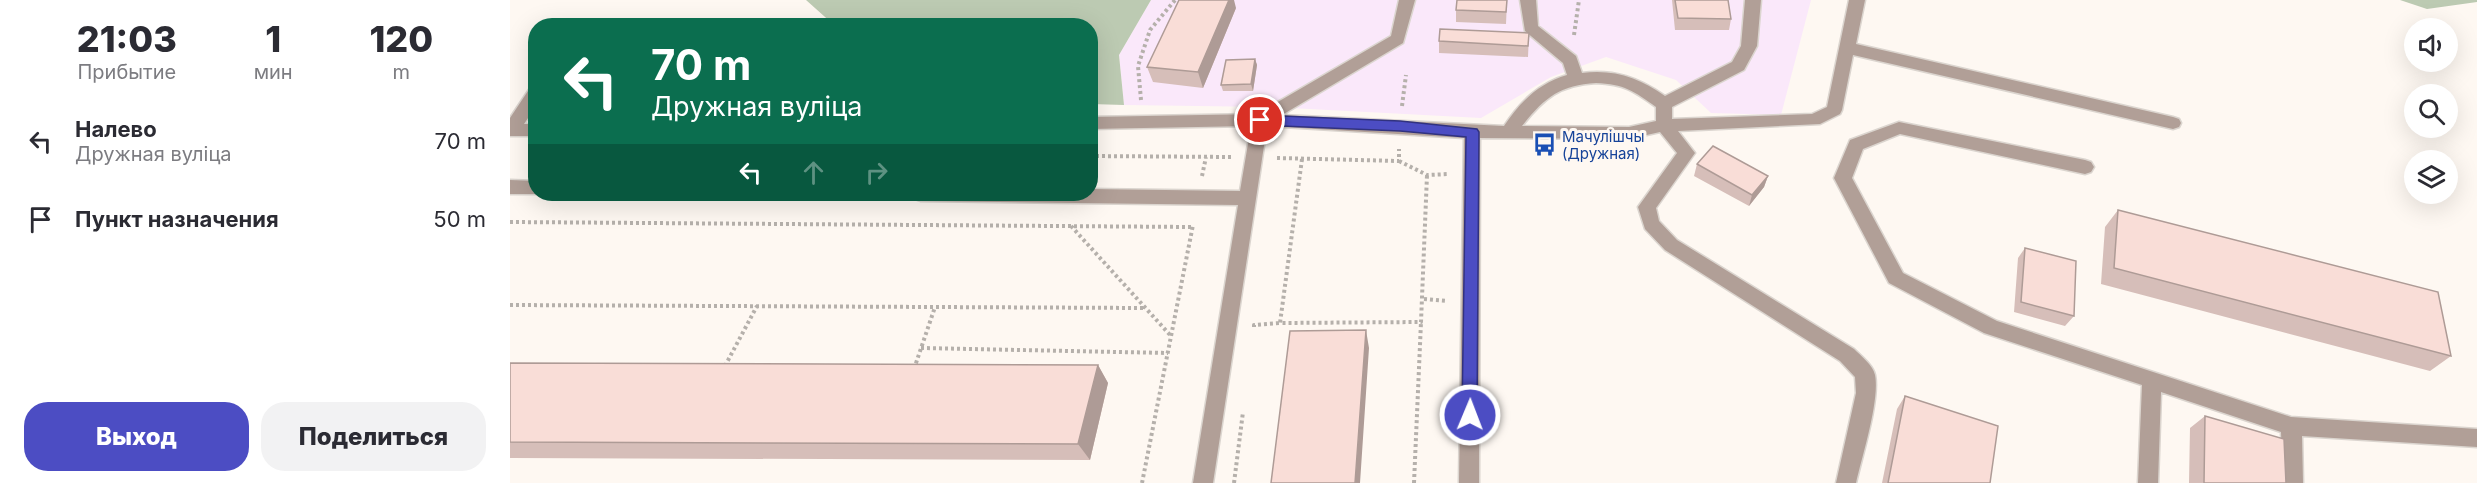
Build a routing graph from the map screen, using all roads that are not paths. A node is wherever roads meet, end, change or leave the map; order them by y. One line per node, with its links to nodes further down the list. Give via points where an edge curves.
1 (1407, 0): 9 (street, via 1398,39)
2 (1528, 0): 6 (street, via 1530,27 1569,60)
3 (1753, 0): 8 (street, via 1749,46 1738,66)
4 (1857, 0): 5 (street)
5 (1847, 48): 11 (street); 12 (street, via 1834,110 1814,120)
6 (1577, 80): 8 (street, via 1626,81); 16 (street, via 1550,88 1517,119)
7 (528, 104): 13 (street)
8 (1664, 104): 12 (street)
9 (1260, 120): 10 (street); 15 (street); 21 (street)
10 (1098, 123)
11 (2174, 123)
12 (1664, 125): 16 (street, via 1629,133); 27 (street, via 1687,153 1647,207 1651,224 1671,245 1847,356 1865,374 1866,393)
13 (510, 130): 14 (street)
14 (528, 130)
15 (1473, 132): 16 (street); 26 (street)
16 (1509, 132)
17 (2085, 167): 22 (street, via 1899,128 1856,145 1843,178 1896,278 1991,327)
18 (510, 187): 19 (street)
19 (528, 188)
20 (1098, 197): 21 (street)
21 (1248, 198): 25 (street)
22 (2152, 380): 23 (street); 28 (street)
23 (2291, 426): 24 (street); 29 (street)
24 (2477, 438)
25 (1203, 483)
26 (1469, 483)
27 (1846, 483)
28 (2148, 483)
29 (2293, 483)

